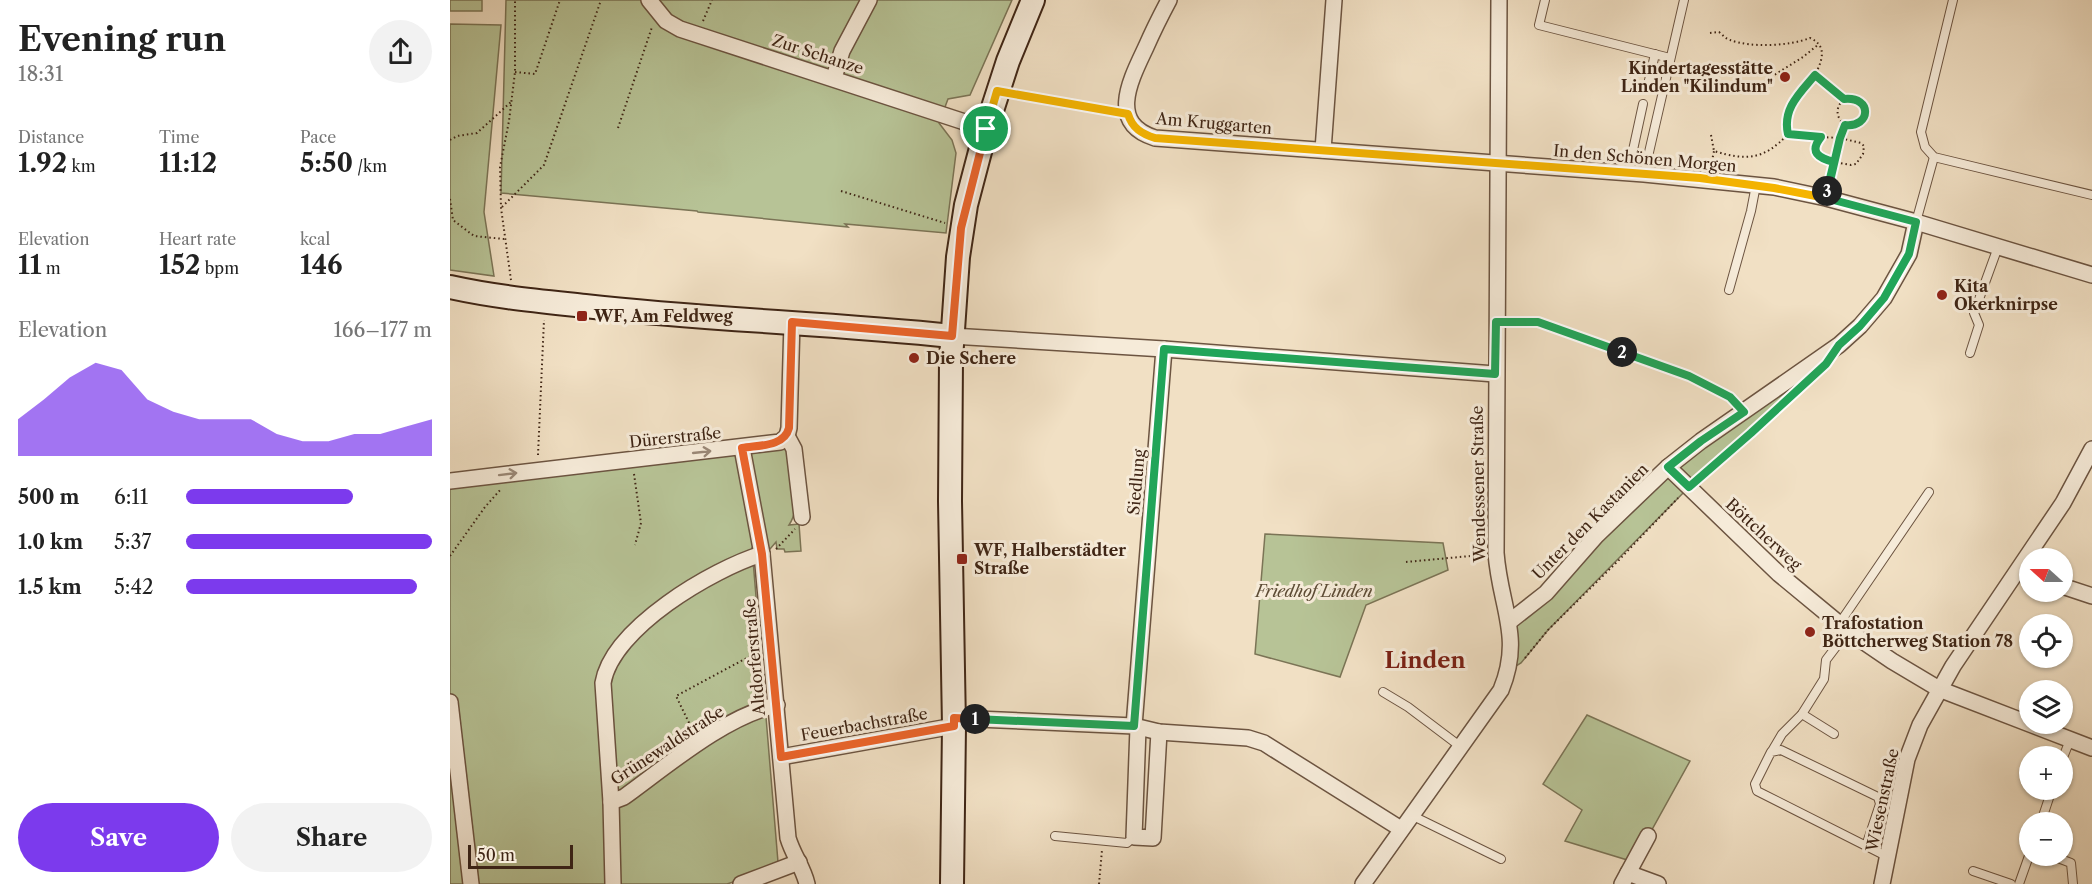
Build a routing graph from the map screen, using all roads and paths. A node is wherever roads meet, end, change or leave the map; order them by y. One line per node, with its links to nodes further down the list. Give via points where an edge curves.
1 (515, 0): 19 (path)
2 (560, 0): 19 (path, via 535,74)
3 (601, 0): 48 (path, via 544,165)
4 (712, 0): 15 (path)
5 (868, 0): 21 (street, via 842,51)
6 (1033, 0): 24 (main road)
7 (1169, 0): 28 (street, via 1129,86)
8 (1334, 0): 37 (street)
9 (1499, 0): 40 (street, Wendessener Straße)
10 (1545, 0): 17 (lane, via 1539,25)
11 (1684, 0): 18 (lane)
12 (1953, 0): 38 (lane, via 1921,132 1924,147)
13 (653, 7): 15 (street, Zur Schanze, via 673,25); 30 (path)
14 (1710, 33): 16 (path, via 1719,32 1729,40 1745,43 1793,44 1810,38)
15 (698, 35): 21 (street, Zur Schanze)
16 (1819, 44): 20 (path, via 1823,54); 23 (path)
17 (1655, 54): 18 (lane); 22 (lane)
18 (1670, 58): 42 (lane)
19 (514, 72): 26 (path)
20 (1815, 75): 25 (path); 32 (path, via 1793,103)
21 (834, 78): 31 (street, Zur Schanze)
22 (1647, 89)
23 (1752, 89)
24 (997, 91): 28 (path); 31 (main road)
25 (1844, 99): 29 (path, via 1837,116); 29 (path, via 1861,101 1865,113 1859,124)
26 (511, 102): 36 (path, via 477,133); 48 (path, via 500,166)
27 (1643, 104): 41 (lane)
28 (1128, 114): 37 (street, Am Kruggarten, via 1136,128 1155,138)
29 (1845, 125): 35 (path)
30 (618, 128)
31 (986, 129): 50 (main road)
32 (1788, 134): 33 (path, via 1762,154 1747,158 1714,151); 34 (path)
33 (1711, 135)
34 (1821, 137): 35 (path); 39 (path, via 1815,149 1818,155)
35 (1840, 138): 39 (path); 39 (path, via 1862,143 1863,154 1856,164)
36 (450, 140)
37 (1323, 150): 40 (street, Am Kruggarten)
38 (1934, 157): 45 (lane); 49 (lane)
39 (1834, 162): 46 (path)
40 (1497, 164): 41 (street, In den Schönen Morgen); 59 (street, Wendessener Straße)
41 (1628, 173): 42 (street, In den Schönen Morgen)
42 (1644, 174): 43 (street, In den Schönen Morgen)
43 (1756, 185): 46 (street, In den Schönen Morgen); 55 (lane)
44 (841, 191): 50 (path)
45 (2092, 195)
46 (1826, 198): 49 (street, In den Schönen Morgen)
47 (450, 199): 51 (path, via 453,220 474,236)
48 (501, 208): 51 (path)
49 (1916, 222): 52 (street, In den Schönen Morgen); 65 (street, Unter den Kastanien, via 1909,254 1884,298 1860,326)
50 (961, 228): 60 (main road)
51 (505, 240): 56 (path)
52 (1998, 246): 53 (street, In den Schönen Morgen); 62 (lane, via 1974,313 1979,325)
53 (2092, 275)
54 (450, 287): 56 (main road)
55 (1729, 290)
56 (513, 299): 57 (main road)
57 (545, 302): 58 (main road); 71 (path)
58 (792, 322): 60 (main road); 66 (street)
59 (1496, 322): 63 (street, Wendessener Straße); 65 (lane, via 1538,322 1678,372 1730,397)
60 (952, 336): 61 (street); 95 (main road)
61 (1164, 349): 63 (street); 96 (street, Siedlung)
62 (1970, 352)
63 (1495, 374): 80 (street, Wendessener Straße)
64 (1793, 395): 74 (path)
65 (1744, 412): 70 (street, Unter den Kastanien)
66 (787, 436): 67 (street, Dürerstraße, via 780,442); 76 (street, via 794,449)
67 (742, 448): 69 (street, Dürerstraße, one-way to 67); 79 (street, Altdorferstraße)
68 (2092, 449): 78 (street, Wiesenstraße)
69 (632, 460): 71 (street, Dürerstraße); 77 (path, via 641,523)
70 (1668, 467): 74 (street, Böttcherweg); 86 (street, Unter den Kastanien, via 1596,536 1546,593)
71 (537, 470): 72 (street, Dürerstraße)
72 (516, 472): 73 (street, Dürerstraße, one-way to 72); 81 (path)
73 (450, 481)
74 (1689, 487): 87 (street, Böttcherweg, via 1779,574); 89 (path)
75 (1929, 492): 87 (lane)
76 (800, 521): 79 (path)
77 (635, 545)
78 (2038, 548)
79 (770, 552): 88 (street, Altdorferstraße); 106 (street, Grünewaldstraße, via 716,573 638,628 618,648 603,683)
80 (1496, 554): 82 (path); 86 (street, Wendessener Straße)
81 (450, 556)
82 (1406, 562)
83 (2019, 580): 90 (street, Wiesenstraße)
84 (2073, 590): 85 (street)
85 (2092, 597)
86 (1509, 622): 89 (street, Wendessener Straße)
87 (1844, 627): 90 (street, Böttcherweg); 94 (lane, via 1826,660 1824,679)
88 (772, 645): 93 (street, Altdorferstraße); 100 (path, via 676,696)
89 (1509, 671): 102 (street, Wendessener Straße, via 1501,690)
90 (1939, 689): 99 (street, Böttcherweg); 115 (street, Wiesenstraße, via 1907,759)
91 (1383, 692): 102 (lane)
92 (450, 702): 107 (street)
93 (777, 705): 100 (street, Grünewaldstraße, via 759,709); 105 (street, Altdorferstraße)
94 (1802, 714): 98 (lane); 104 (lane)
95 (954, 722): 96 (street); 105 (street, Feuerbachstraße); 126 (main road)
96 (1136, 727): 97 (street); 112 (street, Siedlung)
97 (1159, 732): 109 (street, via 1264,742); 112 (street, via 1153,838)
98 (1834, 734)
99 (2070, 740): 101 (lane); 103 (street, Böttcherweg)
100 (700, 743): 106 (street, Grünewaldstraße, via 624,797)
101 (2068, 746)
102 (1461, 747): 108 (street, Wendessener Straße)
103 (2092, 748)
104 (1771, 752): 114 (lane, via 1755,789); 114 (lane, via 1781,750 1875,795 1880,804)
105 (781, 757): 117 (street, Altdorferstraße, via 788,838)
106 (611, 802): 123 (street, Grünewaldstraße)
107 (456, 803): 122 (street)
108 (1411, 814): 109 (street, Wendessener Straße); 116 (lane)
109 (1401, 829): 128 (street, Wendessener Straße)
110 (1055, 836): 113 (lane)
111 (1648, 836): 121 (street)
112 (1134, 837): 113 (lane, via 1127,843)
113 (1103, 841): 127 (path)
114 (1866, 846): 115 (lane)
115 (1888, 857): 130 (street, Wiesenstraße)
116 (1502, 859)
117 (799, 862): 124 (street); 125 (street, Altdorferstraße)
118 (2026, 866): 132 (lane)
119 (2071, 866): 133 (lane)
120 (1973, 871): 131 (lane)
121 (1625, 878): 129 (street)
122 (471, 884)
123 (613, 884)
124 (741, 884)
125 (807, 884)
126 (952, 884)
127 (1099, 884)
128 (1363, 884)
129 (1658, 884)
130 (1882, 884)
131 (2012, 884)
132 (2019, 884)
133 (2073, 884)

